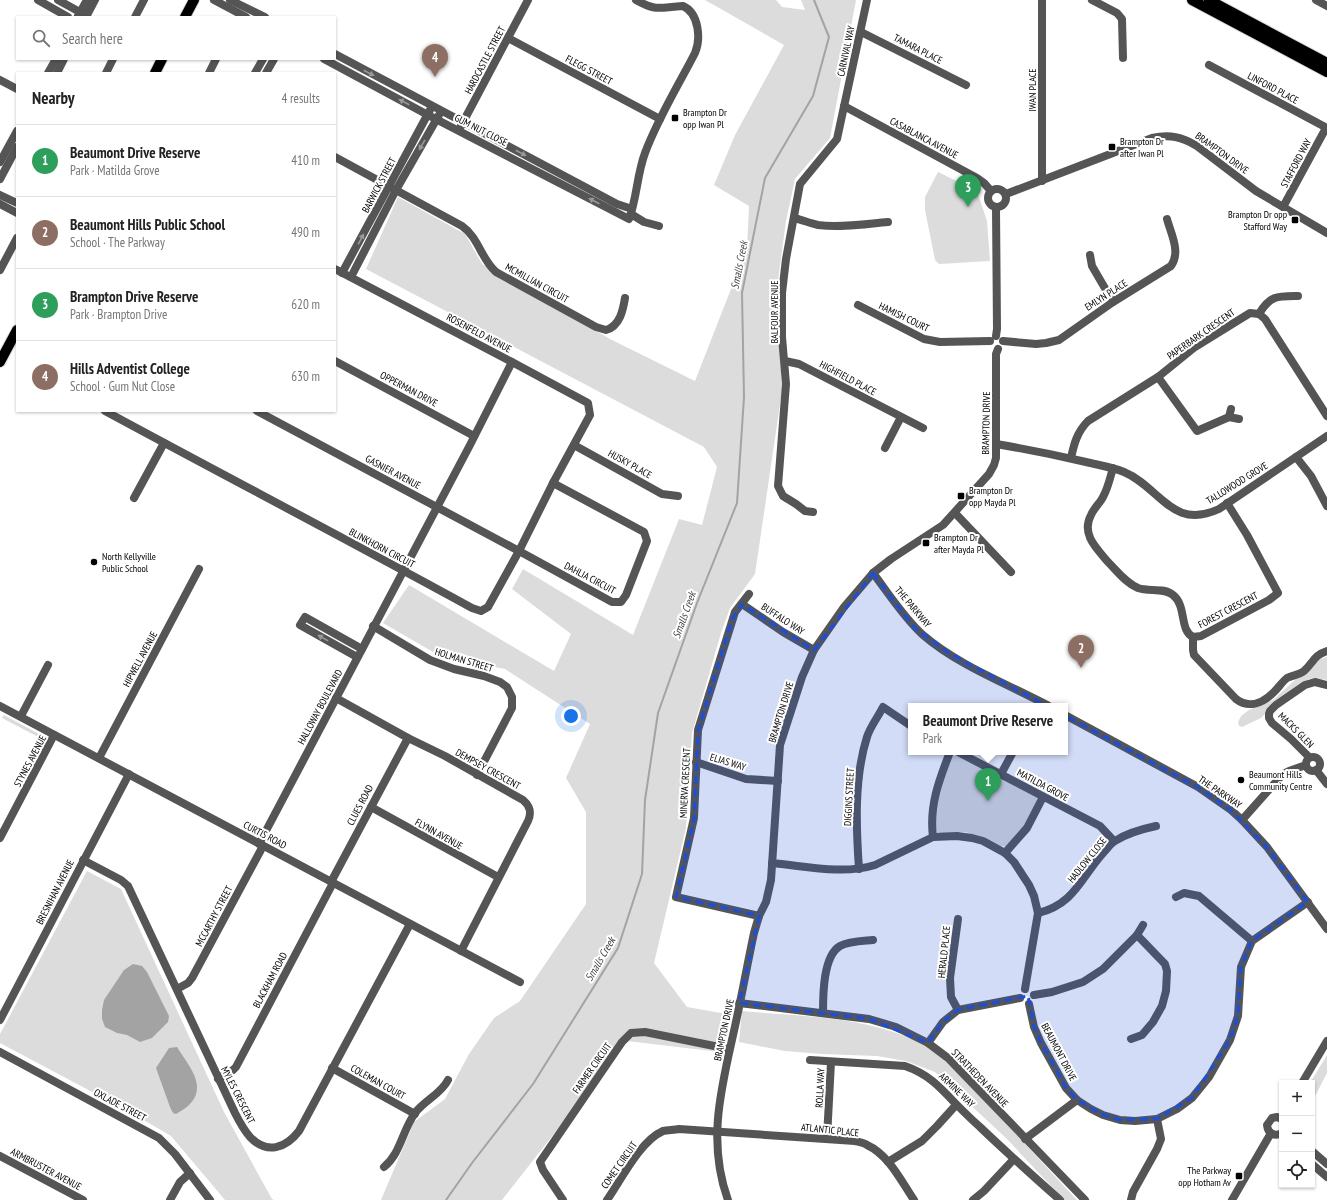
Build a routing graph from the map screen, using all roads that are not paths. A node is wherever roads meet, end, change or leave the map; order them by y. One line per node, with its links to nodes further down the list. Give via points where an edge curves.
1 (38, 0): 20 (street)
2 (58, 0): 19 (street)
3 (87, 0): 19 (street)
4 (95, 0): 19 (street)
5 (144, 0): 21 (street)
6 (194, 0): 22 (main road)
7 (214, 0): 18 (street)
8 (230, 0): 18 (street)
9 (528, 0): 25 (street, HARDCASTLE STREET)
10 (636, 0): 54 (street, via 651,8 683,6 692,12 699,36 695,53)
11 (867, 0): 24 (street, CARNIVAL WAY)
12 (1042, 0): 63 (street, IWAN PLACE)
13 (1092, 0): 27 (street, via 1117,13 1122,19)
14 (1192, 0): 45 (main road)
15 (1209, 0): 36 (main road)
16 (1316, 0): 17 (street)
17 (1327, 6)
18 (242, 14): 23 (street)
19 (83, 15)
20 (66, 16)
21 (136, 16)
22 (186, 16)
23 (257, 16)
24 (861, 32): 47 (street, TAMARA PLACE); 50 (street, CARNIVAL WAY)
25 (508, 38): 54 (street, FLEGG STREET); 55 (street, HARDCASTLE STREET)
26 (336, 55): 49 (street, GUM NUT CLOSE, one-way to 49)
27 (1123, 58)
28 (55, 60): 38 (street)
29 (63, 60): 39 (street)
30 (112, 60): 40 (street)
31 (162, 60): 41 (main road)
32 (216, 60): 42 (street)
33 (262, 60): 43 (street)
34 (273, 60): 44 (street)
35 (326, 60): 52 (street, GUM NUT CLOSE, one-way to 35)
36 (1327, 63)
37 (1209, 65): 56 (street, LINFORD PLACE)
38 (49, 72)
39 (57, 72)
40 (106, 72)
41 (156, 72)
42 (210, 72)
43 (256, 72)
44 (267, 72)
45 (1327, 72)
46 (0, 80): 48 (street)
47 (966, 85)
48 (16, 88)
49 (432, 106): 51 (street, GUM NUT CLOSE); 52 (street, BARWICK STREET)
50 (844, 106): 65 (street, CASABLANCA AVENUE, via 977,178); 74 (street, BALFOUR AVENUE, via 837,139 800,184)
51 (441, 110): 53 (street, BARWICK STREET); 55 (street, GUM NUT CLOSE)
52 (428, 115): 53 (street, GUM NUT CLOSE); 64 (street, BARWICK STREET)
53 (436, 119): 57 (street, GUM NUT CLOSE); 64 (street, BARWICK STREET, one-way to 64)
54 (660, 119): 73 (street, via 643,157)
55 (463, 122): 57 (street, HARDCASTLE STREET); 73 (street, GUM NUT CLOSE, one-way to 73, via 617,204)
56 (1327, 128): 70 (street, STAFFORD WAY)
57 (459, 130): 73 (street, GUM NUT CLOSE, one-way to 57)
58 (16, 133): 61 (street)
59 (16, 149): 62 (street)
60 (336, 158): 64 (street, MCMILLIAN CIRCUIT)
61 (0, 162)
62 (0, 179)
63 (1042, 181): 67 (street, BRAMPTON DRIVE); 70 (street, BRAMPTON DRIVE, via 1152,138 1168,135 1177,136 1197,146 1256,191)
64 (393, 188): 82 (street, BARWICK STREET, one-way to 64); 83 (street, BARWICK STREET); 85 (street, MCMILLIAN CIRCUIT, via 468,230 486,261 496,272 596,327 606,330 614,326 623,309)
65 (992, 191): 67 (street, via 997,189); 71 (street, via 988,200 989,204)
66 (0, 194): 68 (street)
67 (1006, 194): 71 (street, via 1004,205)
68 (16, 203)
69 (0, 204): 72 (street)
70 (1283, 207): 78 (street, BRAMPTON DRIVE)
71 (996, 208): 90 (street, via 997,329)
72 (16, 212)
73 (630, 214): 77 (street, GUM NUT CLOSE)
74 (794, 218): 76 (street, via 818,225 834,226); 93 (street, BALFOUR AVENUE, via 782,293)
75 (1167, 219): 86 (street, EMLYN PLACE, via 1176,259 1161,273)
76 (888, 222)
77 (658, 226)
78 (1327, 233)
79 (16, 240): 81 (street)
80 (1090, 255): 86 (street, via 1092,266)
81 (0, 270)
82 (339, 271): 83 (street, ROSENFELD AVENUE)
83 (351, 277): 96 (street, ROSENFELD AVENUE)
84 (1298, 296): 88 (street, via 1271,298)
85 (625, 298)
86 (1113, 302): 91 (street, EMLYN PLACE, via 1059,340 1036,344)
87 (858, 305): 90 (street, HAMISH COURT, via 924,339 940,342)
88 (1259, 314): 97 (street, PAPERBARK CRESCENT, via 1250,313 1245,316 1196,347); 100 (street, via 1265,319)
89 (16, 332): 94 (main road)
90 (993, 338): 91 (street, via 1001,337); 92 (street, via 992,346)
91 (1003, 342): 92 (street)
92 (998, 348): 107 (street, BRAMPTON DRIVE)
93 (785, 361): 101 (street, HIGHFIELD PLACE, via 799,364); 119 (street, BALFOUR AVENUE, via 786,384 778,486 783,496 806,511)
94 (0, 362)
95 (336, 362): 104 (street, OPPERMAN DRIVE)
96 (512, 362): 104 (street, ROSENFELD AVENUE); 108 (street, BLINKHORN CIRCUIT, via 588,403 590,415)
97 (1158, 377): 102 (street, via 1197,431 1230,413); 111 (street, PAPERBARK CRESCENT, via 1088,421 1076,438)
98 (107, 412): 106 (street, BLINKHORN CIRCUIT)
99 (259, 412): 118 (street, GASNIER AVENUE)
100 (1327, 416)
101 (901, 417): 103 (street, HIGHFIELD PLACE); 109 (street)
102 (1239, 420)
103 (923, 428)
104 (474, 436): 118 (street, ROSENFELD AVENUE)
105 (1327, 436): 110 (street, TALLOWOOD GROVE)
106 (164, 443): 115 (street); 123 (street, BLINKHORN CIRCUIT)
107 (996, 444): 111 (street, TALLOWOOD GROVE); 120 (street, BRAMPTON DRIVE, via 994,465 989,474)
108 (574, 445): 113 (street, BLINKHORN CIRCUIT); 114 (street, HUSKY PLACE, via 662,494)
109 (885, 448)
110 (1296, 457): 116 (street, TALLOWOOD GROVE); 117 (street, via 1311,476)
111 (1071, 458): 112 (street, TALLOWOOD GROVE)
112 (1113, 468): 116 (street, TALLOWOOD GROVE, via 1134,477 1164,502 1183,513 1209,513); 129 (street, FOREST CRESCENT, via 1104,496 1090,516 1088,536 1118,573 1131,584 1138,588 1173,595 1180,603 1187,632)
113 (552, 483): 121 (street, BLINKHORN CIRCUIT); 121 (street, DAHLIA CIRCUIT, via 644,532 647,541 626,595 621,602 612,602)
114 (678, 496)
115 (134, 498)
116 (1227, 503): 129 (street, FOREST CRESCENT, via 1278,593 1201,636)
117 (1327, 506)
118 (436, 507): 121 (street, GASNIER AVENUE); 123 (street, ROSENFELD AVENUE)
119 (813, 512)
120 (955, 513): 124 (street); 125 (street, BRAMPTON DRIVE, via 937,530)
121 (519, 551): 123 (street, BLINKHORN CIRCUIT, via 488,607 481,611)
122 (199, 569): 147 (street, HIPWELL AVENUE)
123 (403, 570): 128 (street, HALLOWAY BOULEVARD)
124 (1011, 572)
125 (873, 573): 131 (street, BRAMPTON DRIVE, via 844,607); 137 (street, THE PARKWAY, via 906,618 924,636 972,667)
126 (749, 594): 127 (street, MINERVA CRESCENT)
127 (742, 604): 131 (street, BUFFALO WAY); 150 (street, MINERVA CRESCENT, via 732,619 698,730)
128 (373, 626): 130 (street, HALLOWAY BOULEVARD); 154 (street, HOLMAN STREET, via 430,660 484,676 507,687 512,697 512,708)
129 (1193, 637): 132 (street, via 1193,650 1198,659 1236,699 1246,704 1269,697 1282,682 1301,673 1317,656)
130 (362, 649): 133 (street, HALLOWAY BOULEVARD); 133 (street, one-way to 130, via 300,625 305,617)
131 (814, 650): 155 (street, BRAMPTON DRIVE, via 802,676 780,745)
132 (1327, 651)
133 (357, 657): 136 (street, HALLOWAY BOULEVARD)
134 (48, 666): 139 (street)
135 (1327, 685): 149 (street, MACKS GLEN, via 1315,682 1305,685 1273,708 1269,714 1272,723 1291,739)
136 (336, 698): 143 (street, DEMPSEY CRESCENT); 165 (street, HALLOWAY BOULEVARD)
137 (1043, 703)
138 (0, 706): 139 (street, CURTIS ROAD)
139 (21, 716): 142 (street, CURTIS ROAD)
140 (1068, 717): 159 (street, THE PARKWAY, via 1198,787)
141 (908, 724): 169 (street, DIGGINS STREET, via 883,707 868,736 860,770 857,836)
142 (54, 735): 147 (street, CURTIS ROAD); 160 (street, STYNES AVENUE)
143 (408, 738): 154 (street, DEMPSEY CRESCENT); 158 (street, CLUES ROAD)
144 (949, 755): 162 (street, via 934,798)
145 (964, 755): 153 (street, MATILDA GROVE)
146 (1010, 755): 153 (street)
147 (99, 758): 152 (street, CURTIS ROAD)
148 (1323, 760): 149 (street, via 1314,757); 151 (street)
149 (1307, 761): 151 (street, via 1310,770); 159 (street, via 1283,774)
150 (696, 762): 155 (street, ELIAS WAY, via 746,778); 175 (street, MINERVA CRESCENT, via 694,818 676,897)
151 (1316, 770): 156 (street)
152 (129, 774): 165 (street, CURTIS ROAD); 167 (street, BRESNIHAN AVENUE)
153 (1001, 774): 157 (street, MATILDA GROVE)
154 (477, 775): 170 (street, DEMPSEY CRESCENT, via 523,800 530,811 528,821)
155 (778, 781): 168 (street, BRAMPTON DRIVE)
156 (1327, 784)
157 (1044, 797): 164 (street, MATILDA GROVE, via 1100,826); 166 (street, via 1027,828)
158 (371, 807): 170 (street, FLYNN AVENUE); 171 (street, CLUES ROAD)
159 (1242, 820): 173 (street, THE PARKWAY, via 1267,847)
160 (3, 825): 163 (street, STYNES AVENUE)
161 (1156, 826): 164 (street, HADLOW CLOSE, via 1136,831)
162 (933, 837): 166 (street, via 972,838); 169 (street, via 875,865)
163 (0, 838)
164 (1114, 841): 174 (street, HADLOW CLOSE, via 1070,896 1053,909)
165 (261, 845): 171 (street, CURTIS ROAD); 185 (street, MCCARTHY STREET, via 192,978)
166 (1005, 852): 174 (street, via 1029,885)
167 (83, 860): 185 (street, MYLES CRESCENT, via 128,886); 193 (street, BRESNIHAN AVENUE)
168 (772, 863): 169 (street); 175 (street, BRAMPTON DRIVE, via 766,902)
169 (859, 869)
170 (498, 877): 183 (street, DEMPSEY CRESCENT)
171 (332, 882): 177 (street, CURTIS ROAD); 202 (street, BLACKHAM ROAD, via 236,1067)
172 (1176, 897): 182 (street, via 1184,893 1199,896)
173 (1308, 902): 179 (street, THE PARKWAY); 182 (street)
174 (1038, 913): 186 (street)
175 (759, 916): 189 (street, BRAMPTON DRIVE)
176 (958, 919): 191 (street, HERALD PLACE, via 950,978 951,997)
177 (410, 924): 183 (street, CURTIS ROAD); 201 (street, MYLES CRESCENT)
178 (1143, 925): 180 (street)
179 (1327, 929)
180 (1137, 935): 187 (street, via 1103,969 1083,982); 194 (street, via 1165,964 1166,991 1162,1006 1152,1022 1142,1035)
181 (874, 940): 192 (street, via 849,943 832,953 825,980)
182 (1252, 941): 209 (street, BEAUMONT DRIVE, via 1241,967 1238,1016 1230,1040 1209,1077 1192,1098 1177,1109)
183 (461, 951): 184 (street, CURTIS ROAD)
184 (520, 982)
185 (177, 989): 202 (street, MYLES CRESCENT)
186 (1025, 989): 187 (street, via 1032,990); 188 (street, via 1020,993)
187 (1034, 995): 190 (street, via 1034,1000)
188 (1020, 998): 190 (street, via 1023,1003); 191 (street)
189 (739, 1003): 192 (street, STRATHEDEN AVENUE); 197 (street, BRAMPTON DRIVE)
190 (1029, 1004): 205 (street, BEAUMONT DRIVE, via 1041,1043 1066,1088)
191 (958, 1010): 196 (street, via 943,1022)
192 (823, 1013): 196 (street, STRATHEDEN AVENUE, via 869,1019)
193 (0, 1020)
194 (1131, 1039)
195 (1327, 1041): 204 (street)
196 (928, 1043): 214 (street, STRATHEDEN AVENUE, via 948,1058)
197 (730, 1049): 210 (street, BRAMPTON DRIVE); 228 (street, FARMER CIRCUIT, via 645,1032 631,1033 622,1042 540,1162)
198 (0, 1052): 222 (street, OXLADE STREET, via 159,1138)
199 (810, 1060): 200 (street, ARMINE WAY)
200 (831, 1062): 206 (street, ARMINE WAY, via 905,1066 929,1078); 213 (street, ROLLA WAY)
201 (332, 1068): 202 (street, MYLES CRESCENT, via 299,1131 286,1144 274,1148 262,1146 250,1138); 207 (street, COLEMAN COURT)
202 (218, 1079)
203 (448, 1080): 207 (street)
204 (1304, 1080)
205 (1077, 1100): 209 (street, BEAUMONT DRIVE, via 1103,1115 1120,1120); 214 (street)
206 (956, 1105): 217 (street, ARMINE WAY); 218 (street, via 922,1141)
207 (415, 1114): 220 (street, via 392,1161)
208 (1279, 1117): 211 (street, via 1272,1118 1268,1122 1267,1128)
209 (1157, 1118): 234 (street, via 1161,1139 1132,1192)
210 (716, 1132): 213 (street, ATLANTIC PLACE); 224 (street, COMET CIRCUIT, via 679,1129 664,1131 651,1138 632,1162); 229 (street, BRAMPTON DRIVE, via 720,1173)
211 (1270, 1133): 212 (street); 235 (street)
212 (1279, 1134)
213 (827, 1138): 218 (street, ATLANTIC PLACE, via 867,1145)
214 (1025, 1139): 233 (street, STRATHEDEN AVENUE)
215 (1313, 1152): 219 (street)
216 (0, 1156): 225 (street, ARMBRUSTER AVENUE)
217 (1014, 1159): 231 (street); 232 (street, ARMINE WAY)
218 (888, 1162): 230 (street, ATLANTIC PLACE)
219 (1327, 1164)
220 (384, 1167)
221 (1315, 1167): 223 (street)
222 (190, 1173): 226 (street, via 180,1182); 227 (street, OXLADE STREET)
223 (1327, 1177)
224 (611, 1199)
225 (83, 1200)
226 (170, 1200)
227 (210, 1200)
228 (563, 1200)
229 (728, 1200)
230 (914, 1200)
231 (973, 1200)
232 (1060, 1200)
233 (1085, 1200)
234 (1131, 1200)
235 (1232, 1200)

